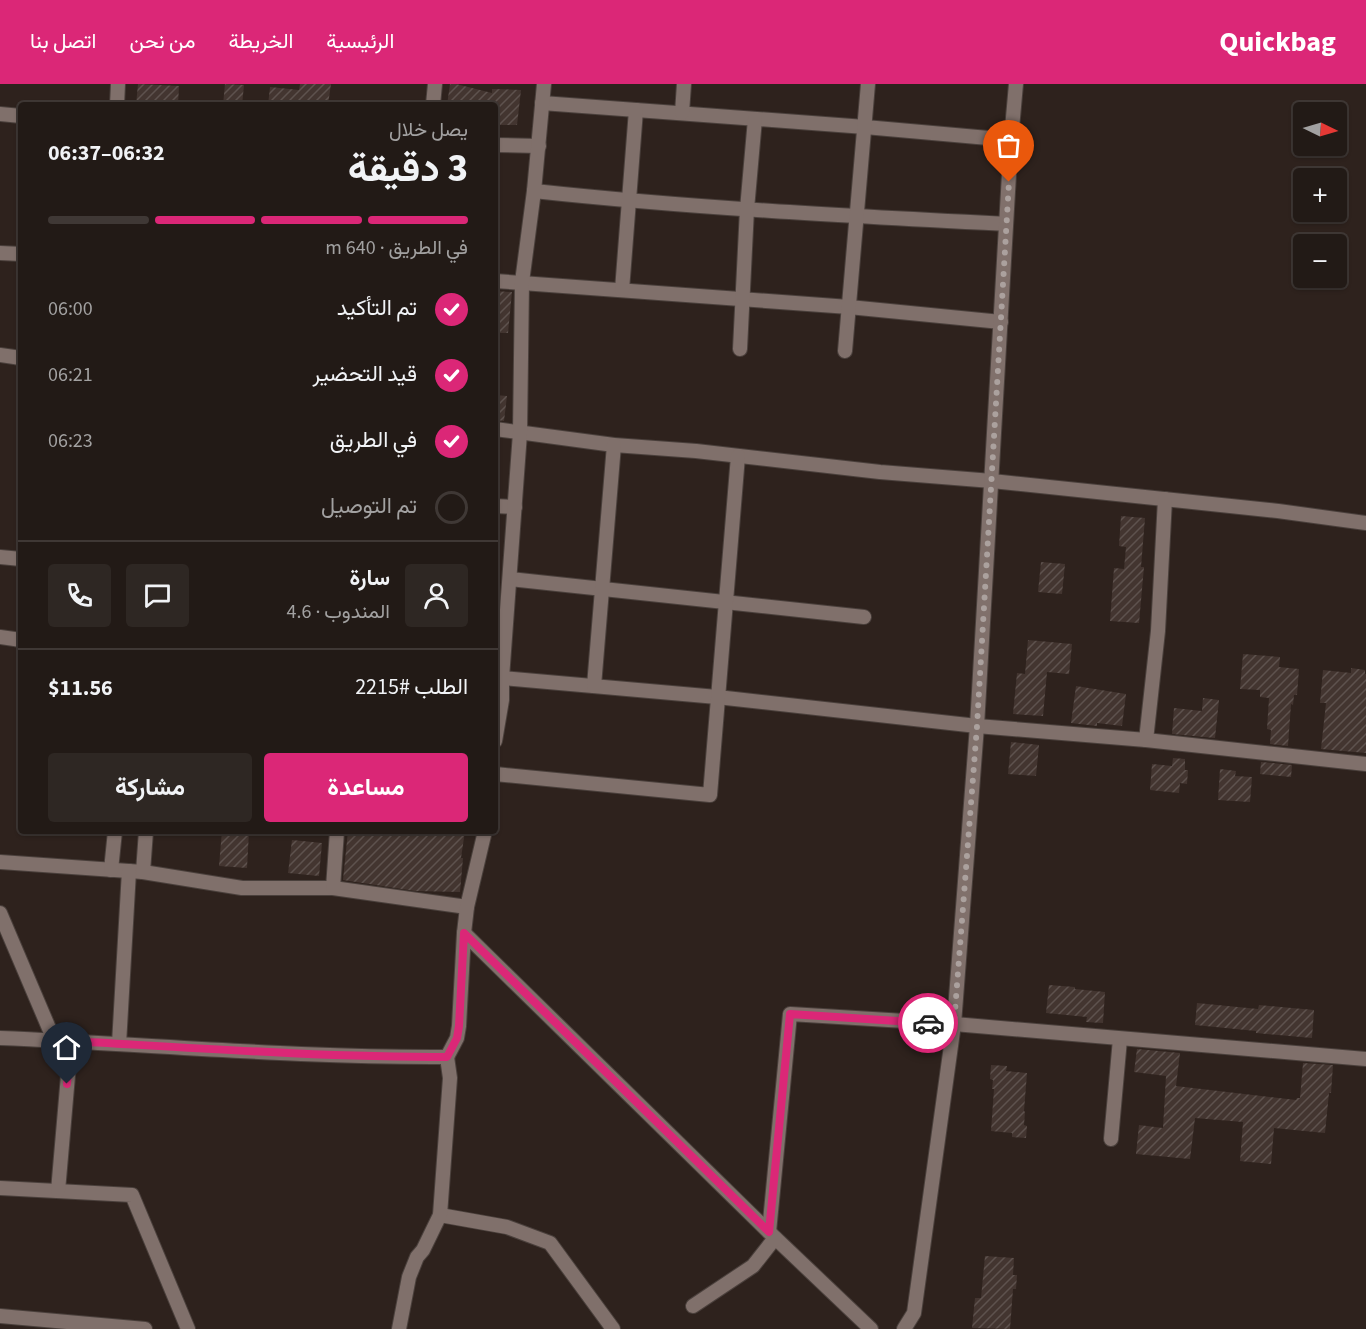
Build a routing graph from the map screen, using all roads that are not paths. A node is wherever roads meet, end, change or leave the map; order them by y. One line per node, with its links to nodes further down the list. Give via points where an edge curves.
1 (118, 84): 7 (street)
2 (435, 84): 8 (street)
3 (544, 84): 9 (street)
4 (684, 84): 11 (street)
5 (868, 84): 15 (street)
6 (1016, 84): 16 (street)
7 (117, 102)
8 (433, 102)
9 (542, 103): 10 (street); 18 (street)
10 (636, 110): 11 (street); 20 (street)
11 (682, 113): 14 (street)
12 (0, 114): 13 (street)
13 (18, 116)
14 (755, 119): 15 (street); 21 (street)
15 (865, 127): 16 (street); 22 (street)
16 (1011, 141): 23 (street)
17 (498, 145): 18 (street)
18 (539, 146): 19 (street)
19 (534, 190): 20 (street); 27 (street)
20 (628, 201): 21 (street); 28 (street)
21 (747, 209): 22 (street); 29 (street)
22 (857, 217): 23 (street); 30 (street)
23 (1006, 224): 31 (street)
24 (0, 253): 25 (street)
25 (18, 254)
26 (498, 281): 27 (street)
27 (522, 282): 28 (street); 37 (street)
28 (622, 290): 29 (street)
29 (742, 300): 30 (street); 32 (street)
30 (849, 308): 31 (street); 33 (street)
31 (1001, 322): 40 (street)
32 (740, 350)
33 (845, 351)
34 (0, 355): 35 (street)
35 (18, 358)
36 (498, 429): 37 (street)
37 (520, 432): 38 (street); 43 (street)
38 (614, 445): 39 (street); 48 (street)
39 (738, 456): 40 (street); 50 (street)
40 (992, 481): 41 (street); 58 (street)
41 (1165, 499): 44 (street); 59 (street, via 1158,631)
42 (498, 506): 43 (street)
43 (515, 507): 47 (street)
44 (1366, 523)
45 (0, 557): 46 (street)
46 (18, 559)
47 (510, 579): 48 (street); 49 (street)
48 (602, 588): 50 (street); 55 (street)
49 (502, 597): 54 (street)
50 (725, 601): 51 (street); 56 (street)
51 (864, 617)
52 (0, 637): 53 (street)
53 (18, 640)
54 (502, 678): 55 (street); 57 (street)
55 (594, 686): 56 (street)
56 (717, 696): 58 (street); 61 (street, via 710,795)
57 (498, 700)
58 (977, 726): 59 (street); 73 (street)
59 (1146, 740): 60 (street)
60 (1366, 764)
61 (498, 774)
62 (115, 834): 67 (street)
63 (145, 834): 68 (street)
64 (337, 834): 69 (street)
65 (484, 834): 70 (street)
66 (0, 862): 67 (street)
67 (111, 870): 68 (street)
68 (136, 872): 69 (street, via 242,888); 78 (street)
69 (333, 888): 70 (street)
70 (467, 907): 72 (street)
71 (1, 916): 76 (street)
72 (464, 933): 79 (street, via 459,1026); 85 (street)
73 (954, 1024): 75 (street); 85 (street, via 790,1014); 93 (street, via 914,1313)
74 (0, 1038): 76 (street)
75 (1120, 1039): 80 (street); 81 (street)
76 (54, 1040): 77 (street)
77 (71, 1041): 78 (street); 83 (street)
78 (119, 1044): 79 (street, via 391,1058)
79 (447, 1057): 84 (street, via 450,1078)
80 (1366, 1059)
81 (1110, 1139)
82 (0, 1188): 83 (street)
83 (58, 1191): 89 (street, via 132,1195)
84 (440, 1215): 90 (street, via 409,1277); 91 (street, via 507,1227 550,1243)
85 (772, 1235): 86 (street, via 753,1266); 92 (street)
86 (693, 1306)
87 (0, 1316): 88 (street)
88 (145, 1329)
89 (188, 1329)
90 (399, 1329)
91 (613, 1329)
92 (871, 1329)
93 (904, 1329)

